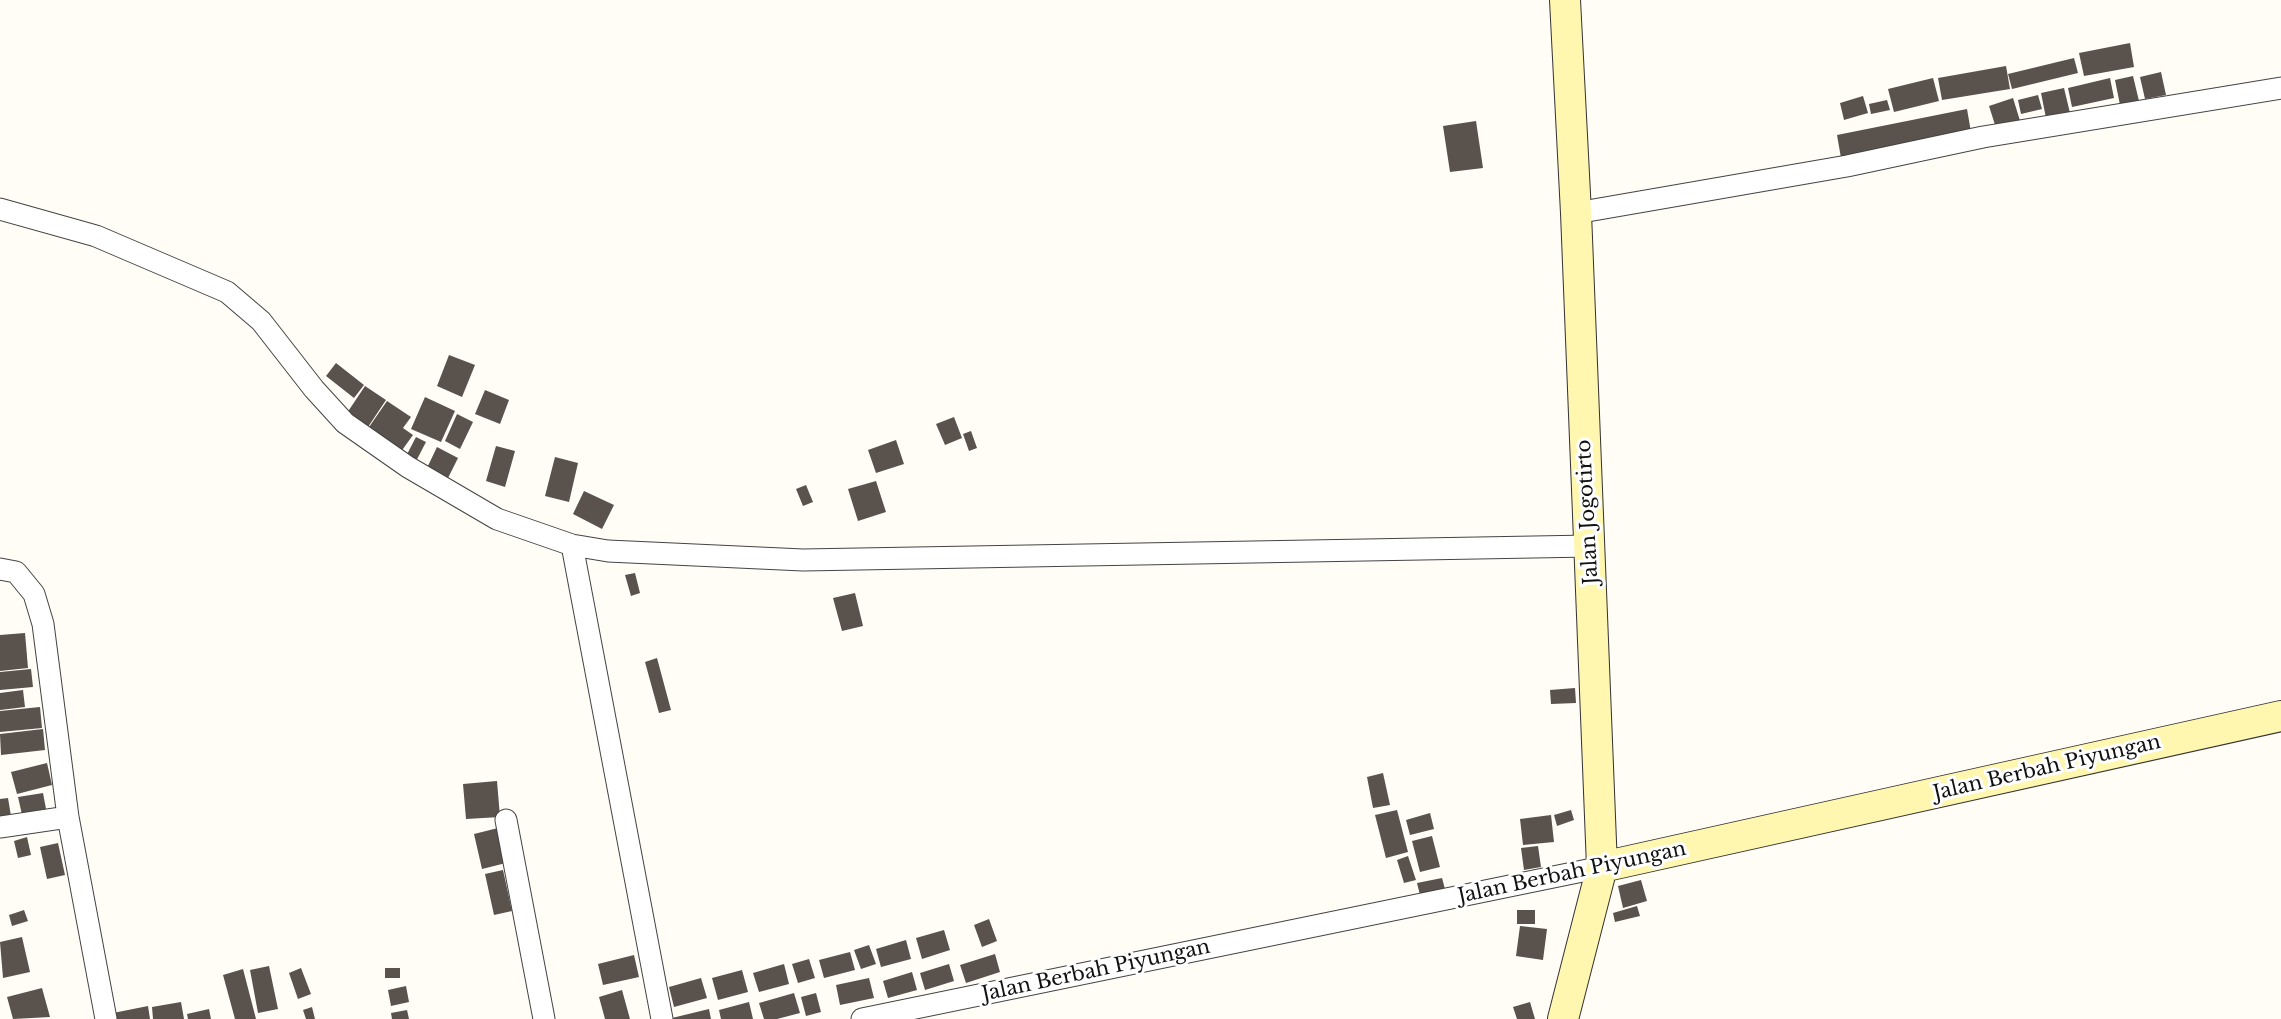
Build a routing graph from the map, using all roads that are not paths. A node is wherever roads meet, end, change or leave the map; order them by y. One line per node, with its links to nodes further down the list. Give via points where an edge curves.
1 (1564, 0): 4 (street, Jalan Jogotirto)
2 (2281, 88): 4 (street, via 1983,137 1847,166)
3 (0, 208): 5 (street, via 96,236 227,292 261,321 345,423 408,468 497,519)
4 (1576, 213): 6 (street, Jalan Jogotirto)
5 (572, 545): 6 (street, via 608,551 803,560); 15 (street)
6 (1590, 546): 12 (street, Jalan Jogotirto)
7 (0, 569): 9 (street, via 16,572 34,594 43,624)
8 (2281, 716): 12 (street, Jalan Berbah Piyungan)
9 (68, 817): 11 (street); 13 (street)
10 (506, 820): 14 (street)
11 (0, 827)
12 (1602, 867): 16 (street, Jalan Berbah Piyungan); 17 (street, Jalan Jogotirto)
13 (106, 1019)
14 (544, 1019)
15 (662, 1019)
16 (861, 1019)
17 (1563, 1019)

